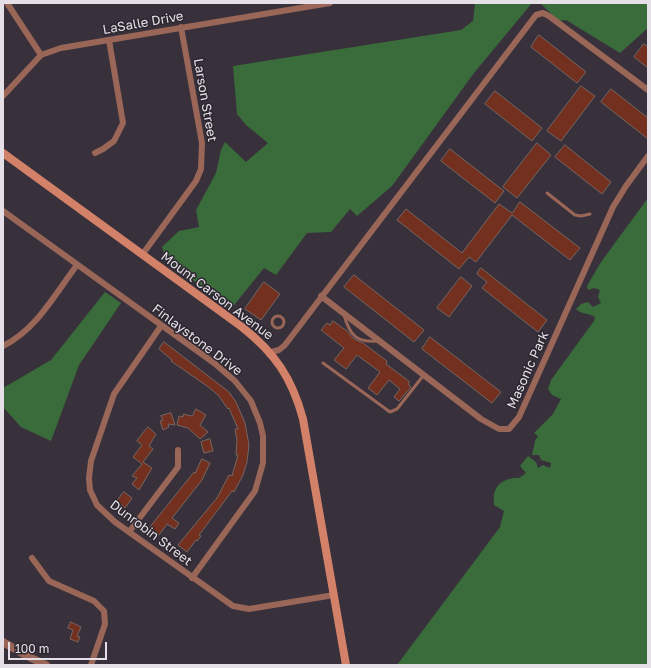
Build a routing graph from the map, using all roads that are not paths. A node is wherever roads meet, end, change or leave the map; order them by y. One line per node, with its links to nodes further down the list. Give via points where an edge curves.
1 (7, 3): 5 (street)
2 (330, 3): 3 (street, LaSalle Drive)
3 (181, 28): 4 (street, LaSalle Drive); 14 (street, Larson Street, via 202,144 201,169 196,181)
4 (109, 40): 5 (street, LaSalle Drive, via 61,48); 8 (street, via 123,123 114,141 103,150)
5 (41, 55): 7 (street, LaSalle Drive)
6 (648, 90): 16 (street, via 549,16 544,13 538,14)
7 (3, 96)
8 (94, 152)
9 (3, 153): 14 (main road, Mount Carson Avenue)
10 (648, 156): 24 (street, Masonic Park, via 613,207 514,425 506,430 494,428)
11 (547, 193): 13 (lane, via 575,215)
12 (3, 211): 15 (street, Finlaystone Drive)
13 (590, 214)
14 (142, 255): 22 (main road, Mount Carson Avenue, via 242,327)
15 (77, 265): 19 (street, Finlaystone Drive); 21 (street, via 31,326 18,338)
16 (321, 296): 17 (street, Masonic Park); 22 (street, via 285,345)
17 (343, 313): 20 (street, Masonic Park); 20 (lane, via 354,336 364,341)
18 (272, 322): 18 (lane, via 277,328 281,328 284,323 278,316 273,318)
19 (161, 326): 26 (street, Dunrobin Street, via 114,394 91,461 90,490 97,505); 28 (street, Finlaystone Drive, via 235,381 251,401 263,436 263,463 255,491)
20 (380, 341): 24 (street, Masonic Park)
21 (3, 346)
22 (271, 352): 29 (main road, Mount Carson Avenue, via 292,386 303,419)
23 (323, 363): 24 (lane, via 390,412 397,410)
24 (424, 375)
25 (178, 450): 26 (street, via 178,467)
26 (129, 532): 28 (street, Dunrobin Street)
27 (32, 558): 32 (street, via 49,581 94,601 104,611 105,624)
28 (192, 578): 29 (street, Dunrobin Street, via 233,606 240,608)
29 (334, 595): 33 (main road, Mount Carson Avenue)
30 (3, 642): 31 (street)
31 (46, 665)
32 (91, 665)
33 (346, 665)

